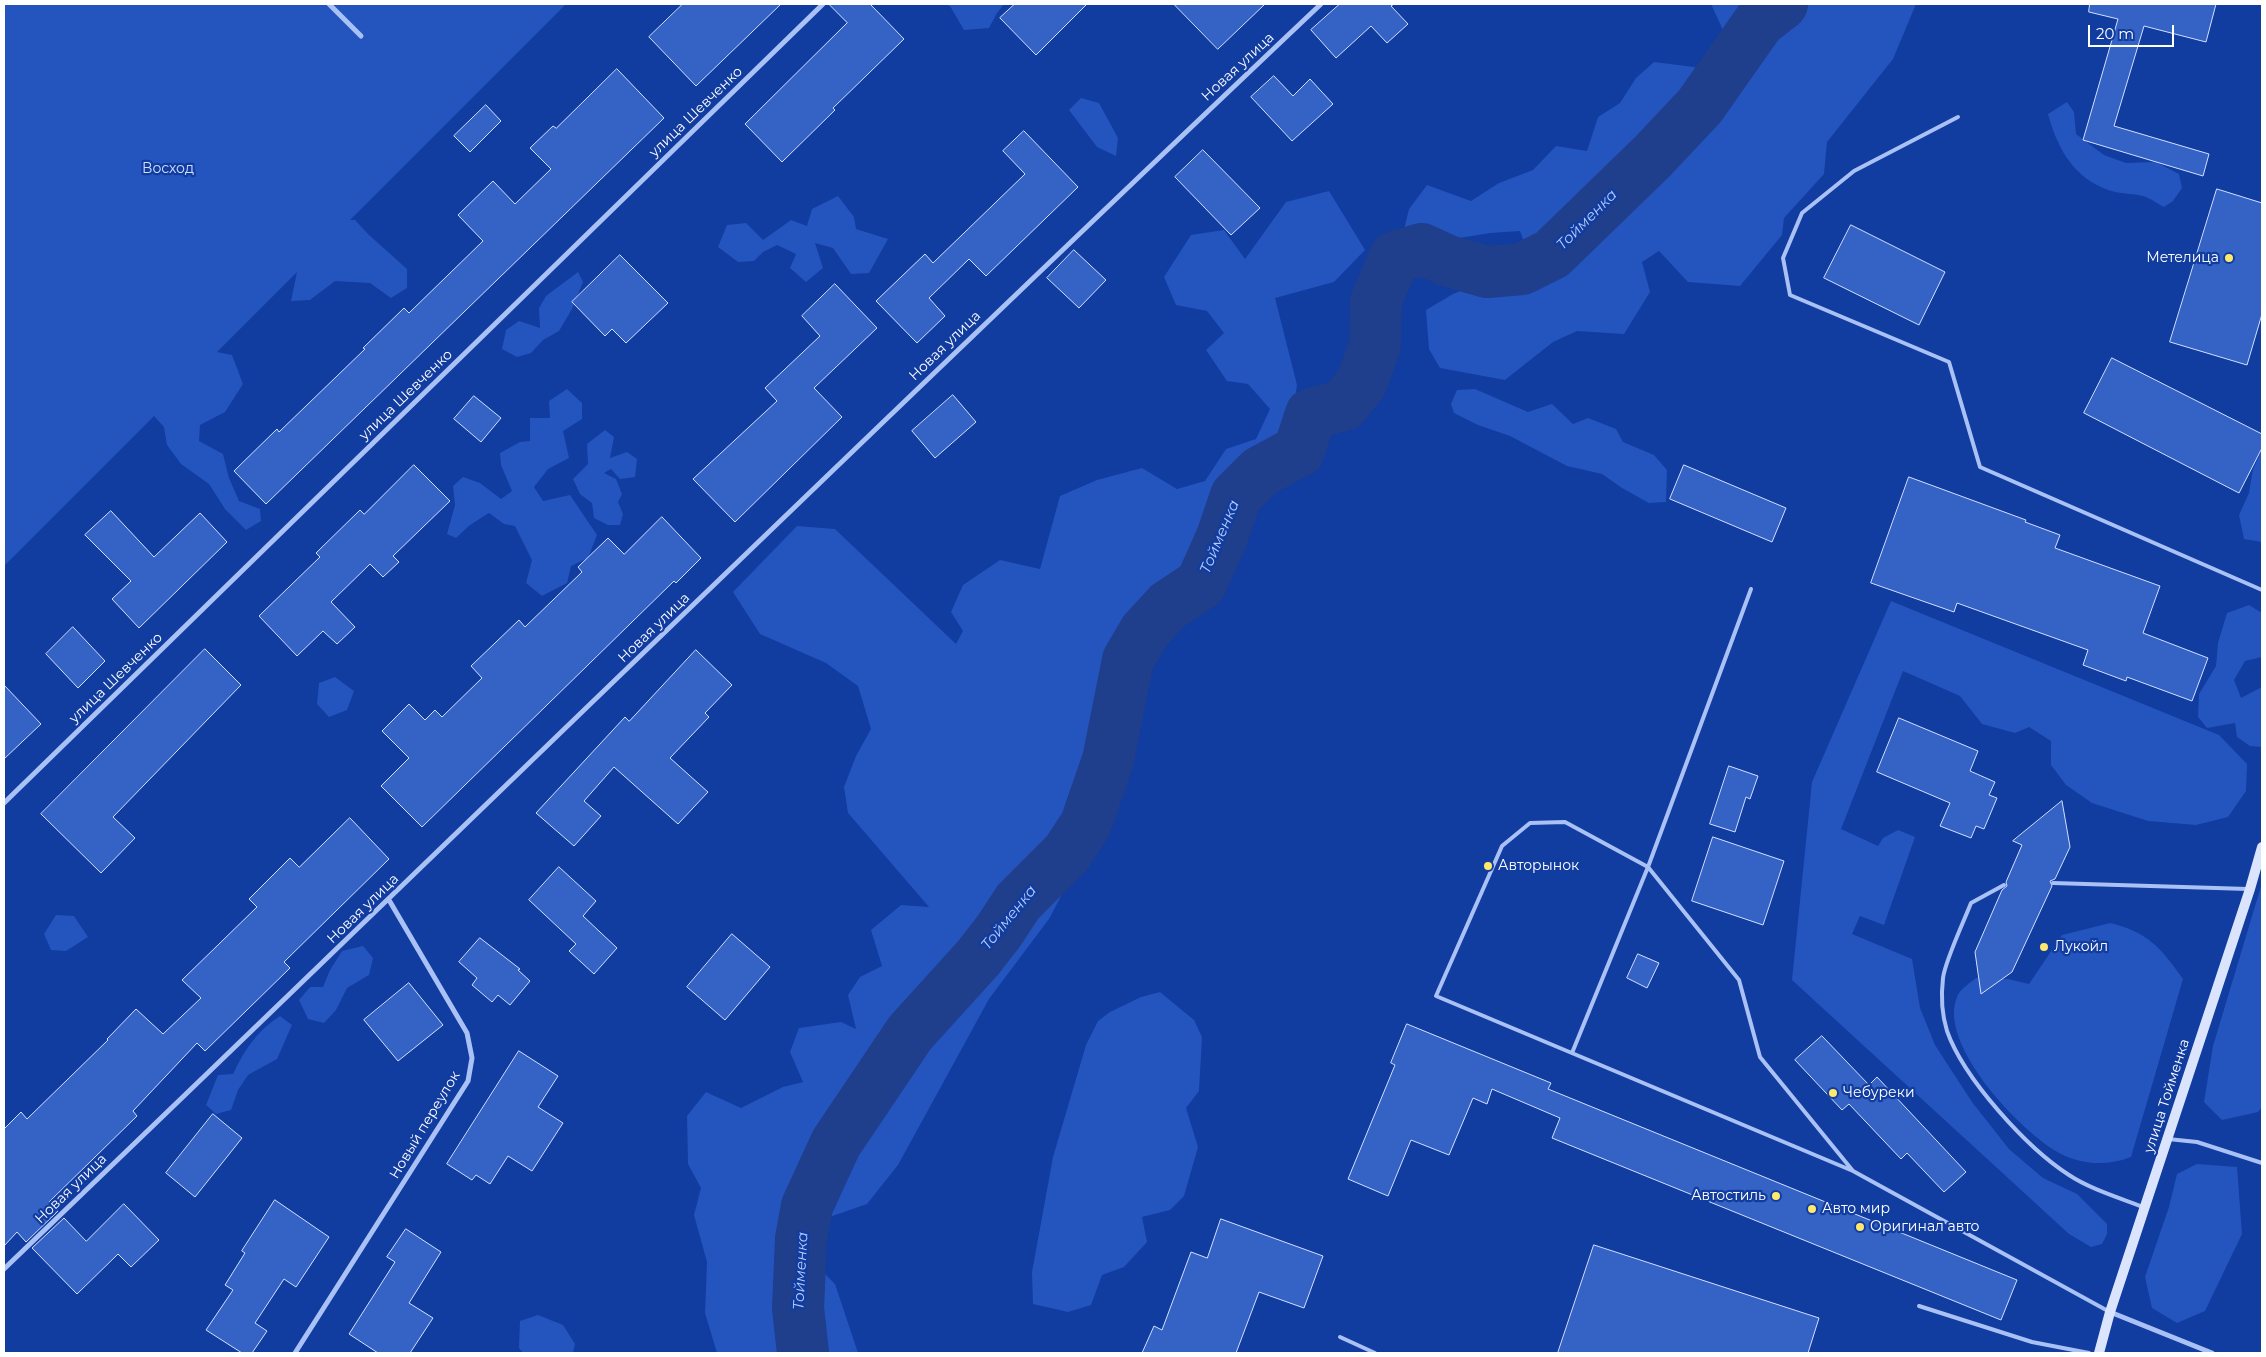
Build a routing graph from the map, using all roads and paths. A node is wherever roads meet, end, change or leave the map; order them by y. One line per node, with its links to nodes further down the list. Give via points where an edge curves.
1 (329, 4): 4 (street)
2 (824, 4): 8 (street, улица Шевченко)
3 (1321, 4): 14 (street, Новая улица, via 997,311)
4 (361, 36)
5 (1958, 117): 7 (lane, via 1854,171 1802,213 1783,258 1790,295 1949,362 1980,467)
6 (1752, 589): 10 (lane)
7 (2262, 590)
8 (4, 803)
9 (2262, 847): 13 (street, улица Тойменка)
10 (1648, 867): 15 (lane); 15 (lane, via 1565,822 1530,823 1502,846 1436,996); 18 (lane, via 1739,980 1760,1057)
11 (2054, 883): 13 (lane)
12 (2004, 885): 19 (lane, via 1971,903 1943,976 1942,1007 1947,1031 1966,1066 2000,1113 2034,1148 2070,1176)
13 (2250, 889): 16 (street, улица Тойменка)
14 (389, 900): 20 (street, Новая улица); 24 (street, Новый переулок, via 467,1032 472,1058 468,1081)
15 (1572, 1053): 18 (lane)
16 (2168, 1139): 17 (lane, via 2197,1142); 19 (street, улица Тойменка)
17 (2262, 1163)
18 (1853, 1171): 22 (lane)
19 (2144, 1208): 22 (street, улица Тойменка)
20 (4, 1269)
21 (1919, 1306): 26 (lane, via 2032,1342)
22 (2110, 1312): 27 (street, улица Тойменка); 28 (street)
23 (1340, 1337): 25 (lane)
24 (295, 1353)
25 (1376, 1353)
26 (2089, 1353)
27 (2099, 1353)
28 (2212, 1353)

